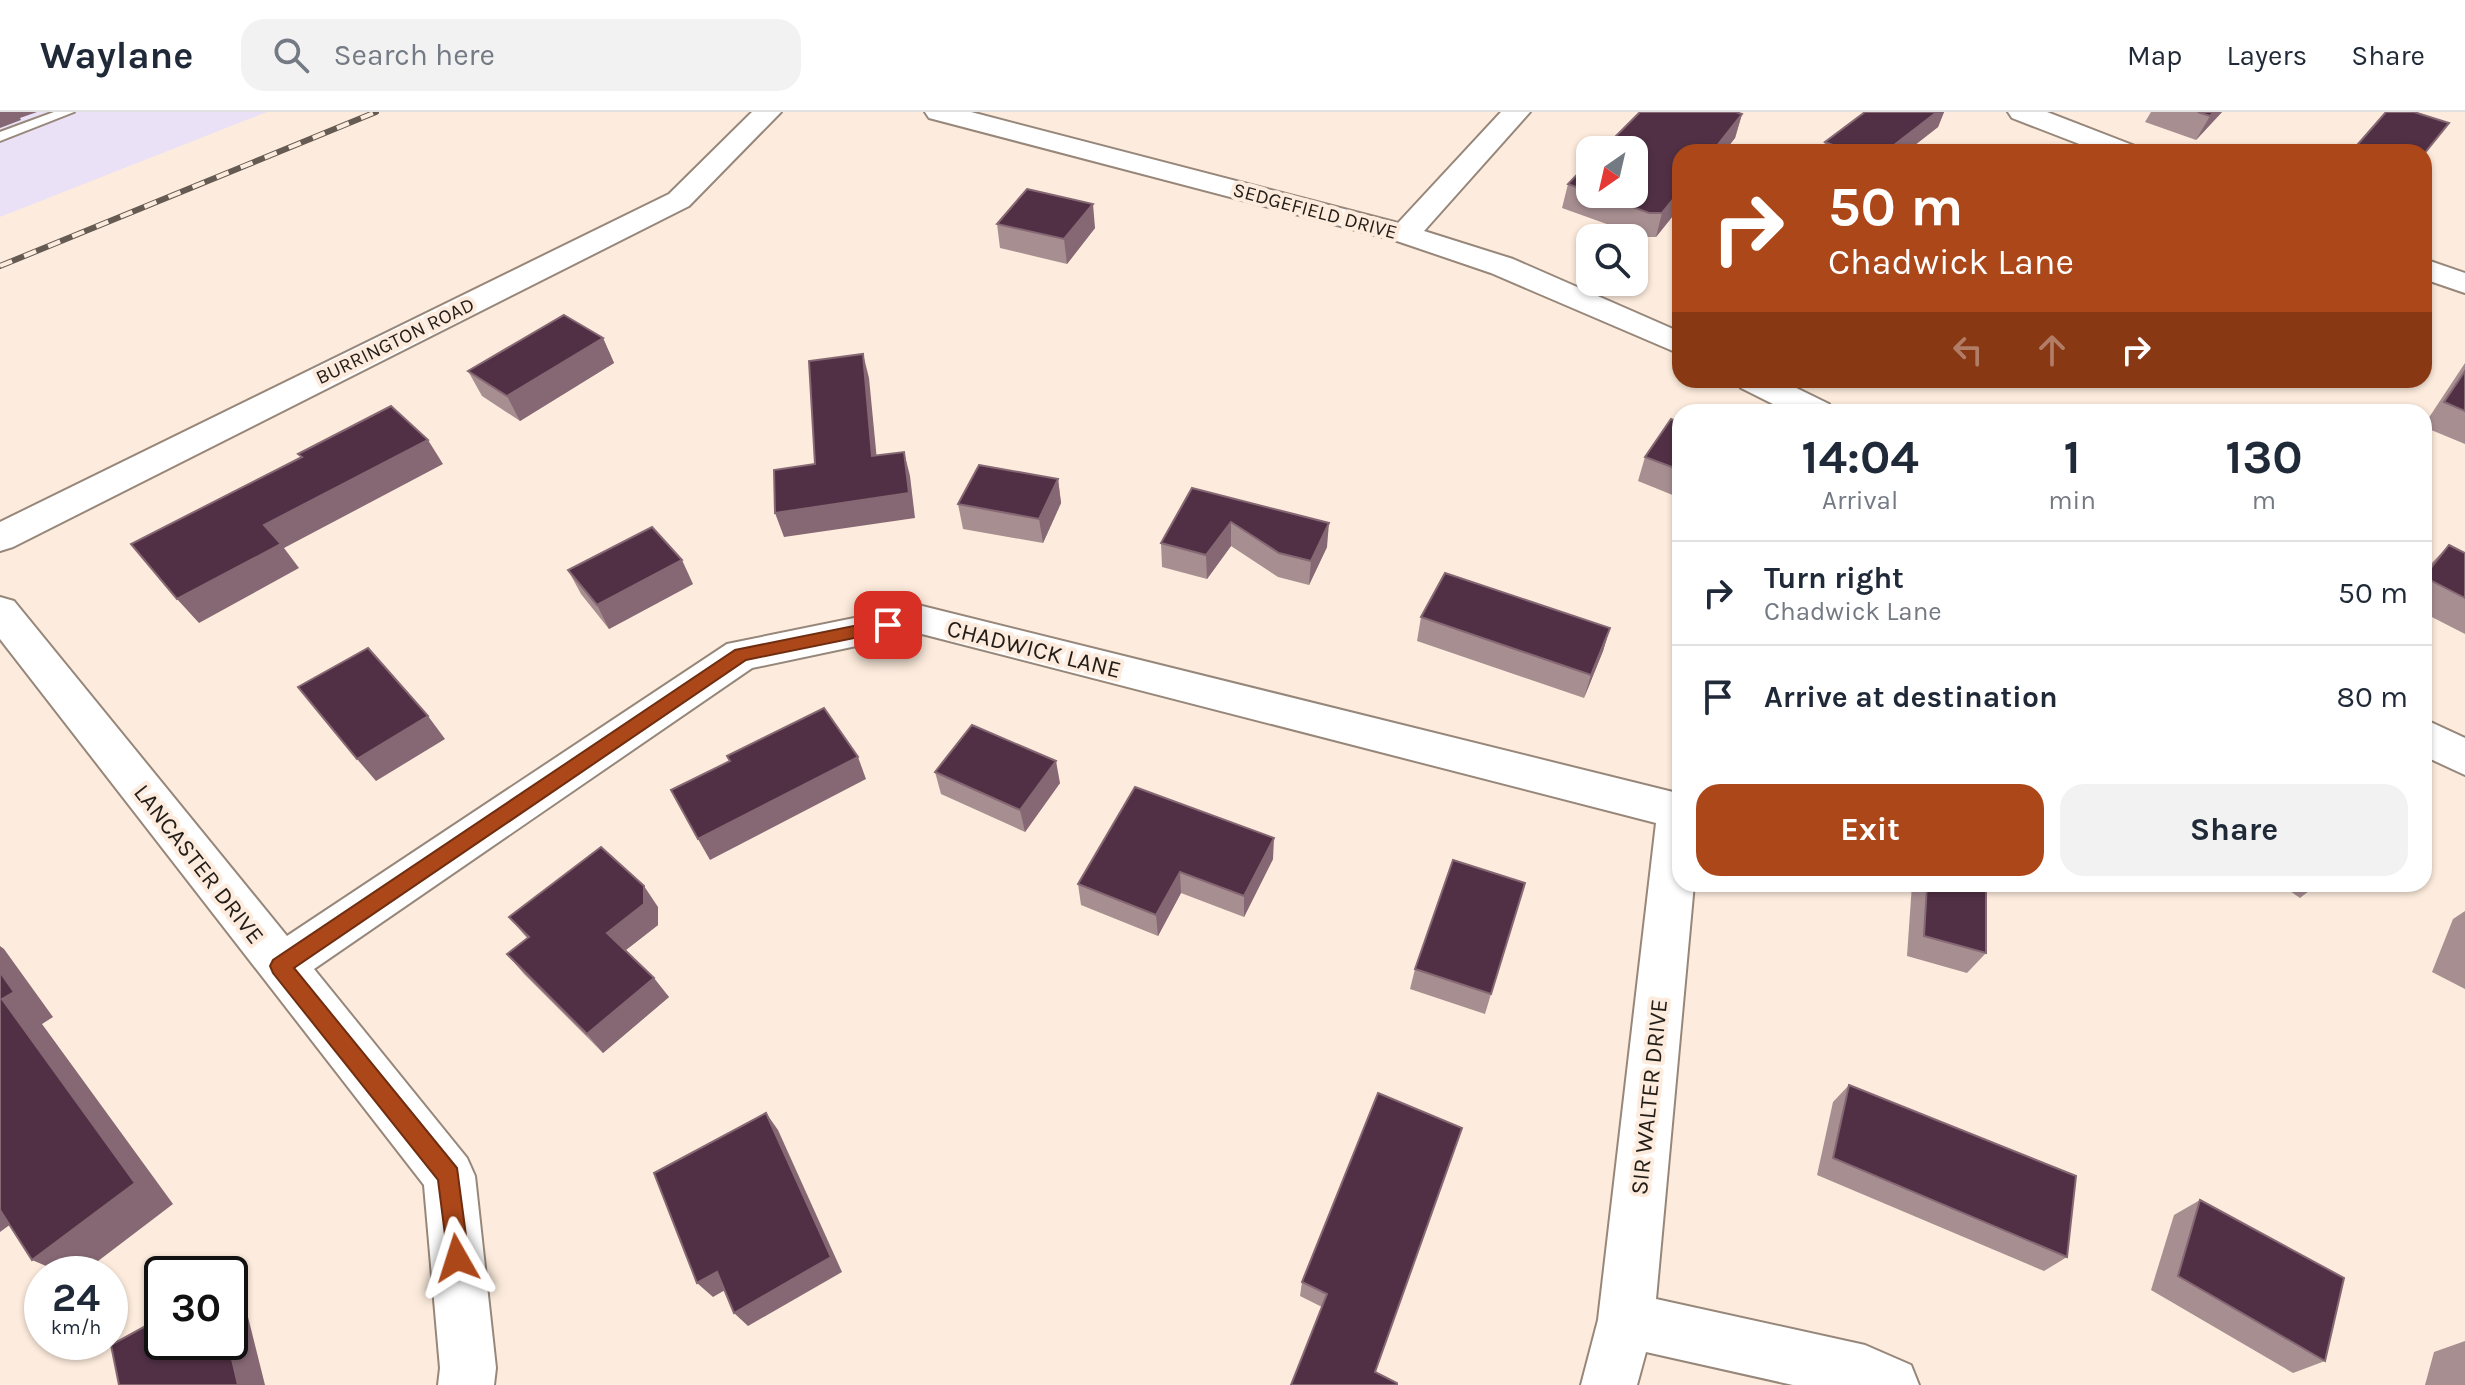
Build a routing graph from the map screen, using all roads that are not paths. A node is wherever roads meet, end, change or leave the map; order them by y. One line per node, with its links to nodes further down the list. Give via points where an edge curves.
1 (67, 112): 6 (lane)
2 (767, 112): 14 (street, BURRINGTON ROAD, via 679,200)
3 (939, 112): 8 (street, SEDGEFIELD DRIVE)
4 (1516, 112): 8 (street)
5 (2022, 112): 7 (street)
6 (0, 137)
7 (2104, 144)
8 (1405, 234): 11 (street, SEDGEFIELD DRIVE, via 1502,266)
9 (2432, 271): 10 (street)
10 (2465, 284)
11 (1672, 340)
12 (1769, 388): 13 (street)
13 (1801, 404)
14 (0, 538)
15 (0, 611): 20 (street, LANCASTER DRIVE)
16 (2432, 740): 17 (street)
17 (2465, 758)
18 (1672, 807): 20 (street, CHADWICK LANE, via 918,619 741,655)
19 (1672, 876): 21 (street, SIR WALTER DRIVE)
20 (280, 966): 22 (street, LANCASTER DRIVE, via 449,1176)
21 (1626, 1320): 23 (street, SIR WALTER DRIVE); 24 (street, via 1865,1373)
22 (466, 1385)
23 (1609, 1385)
24 (1891, 1385)

